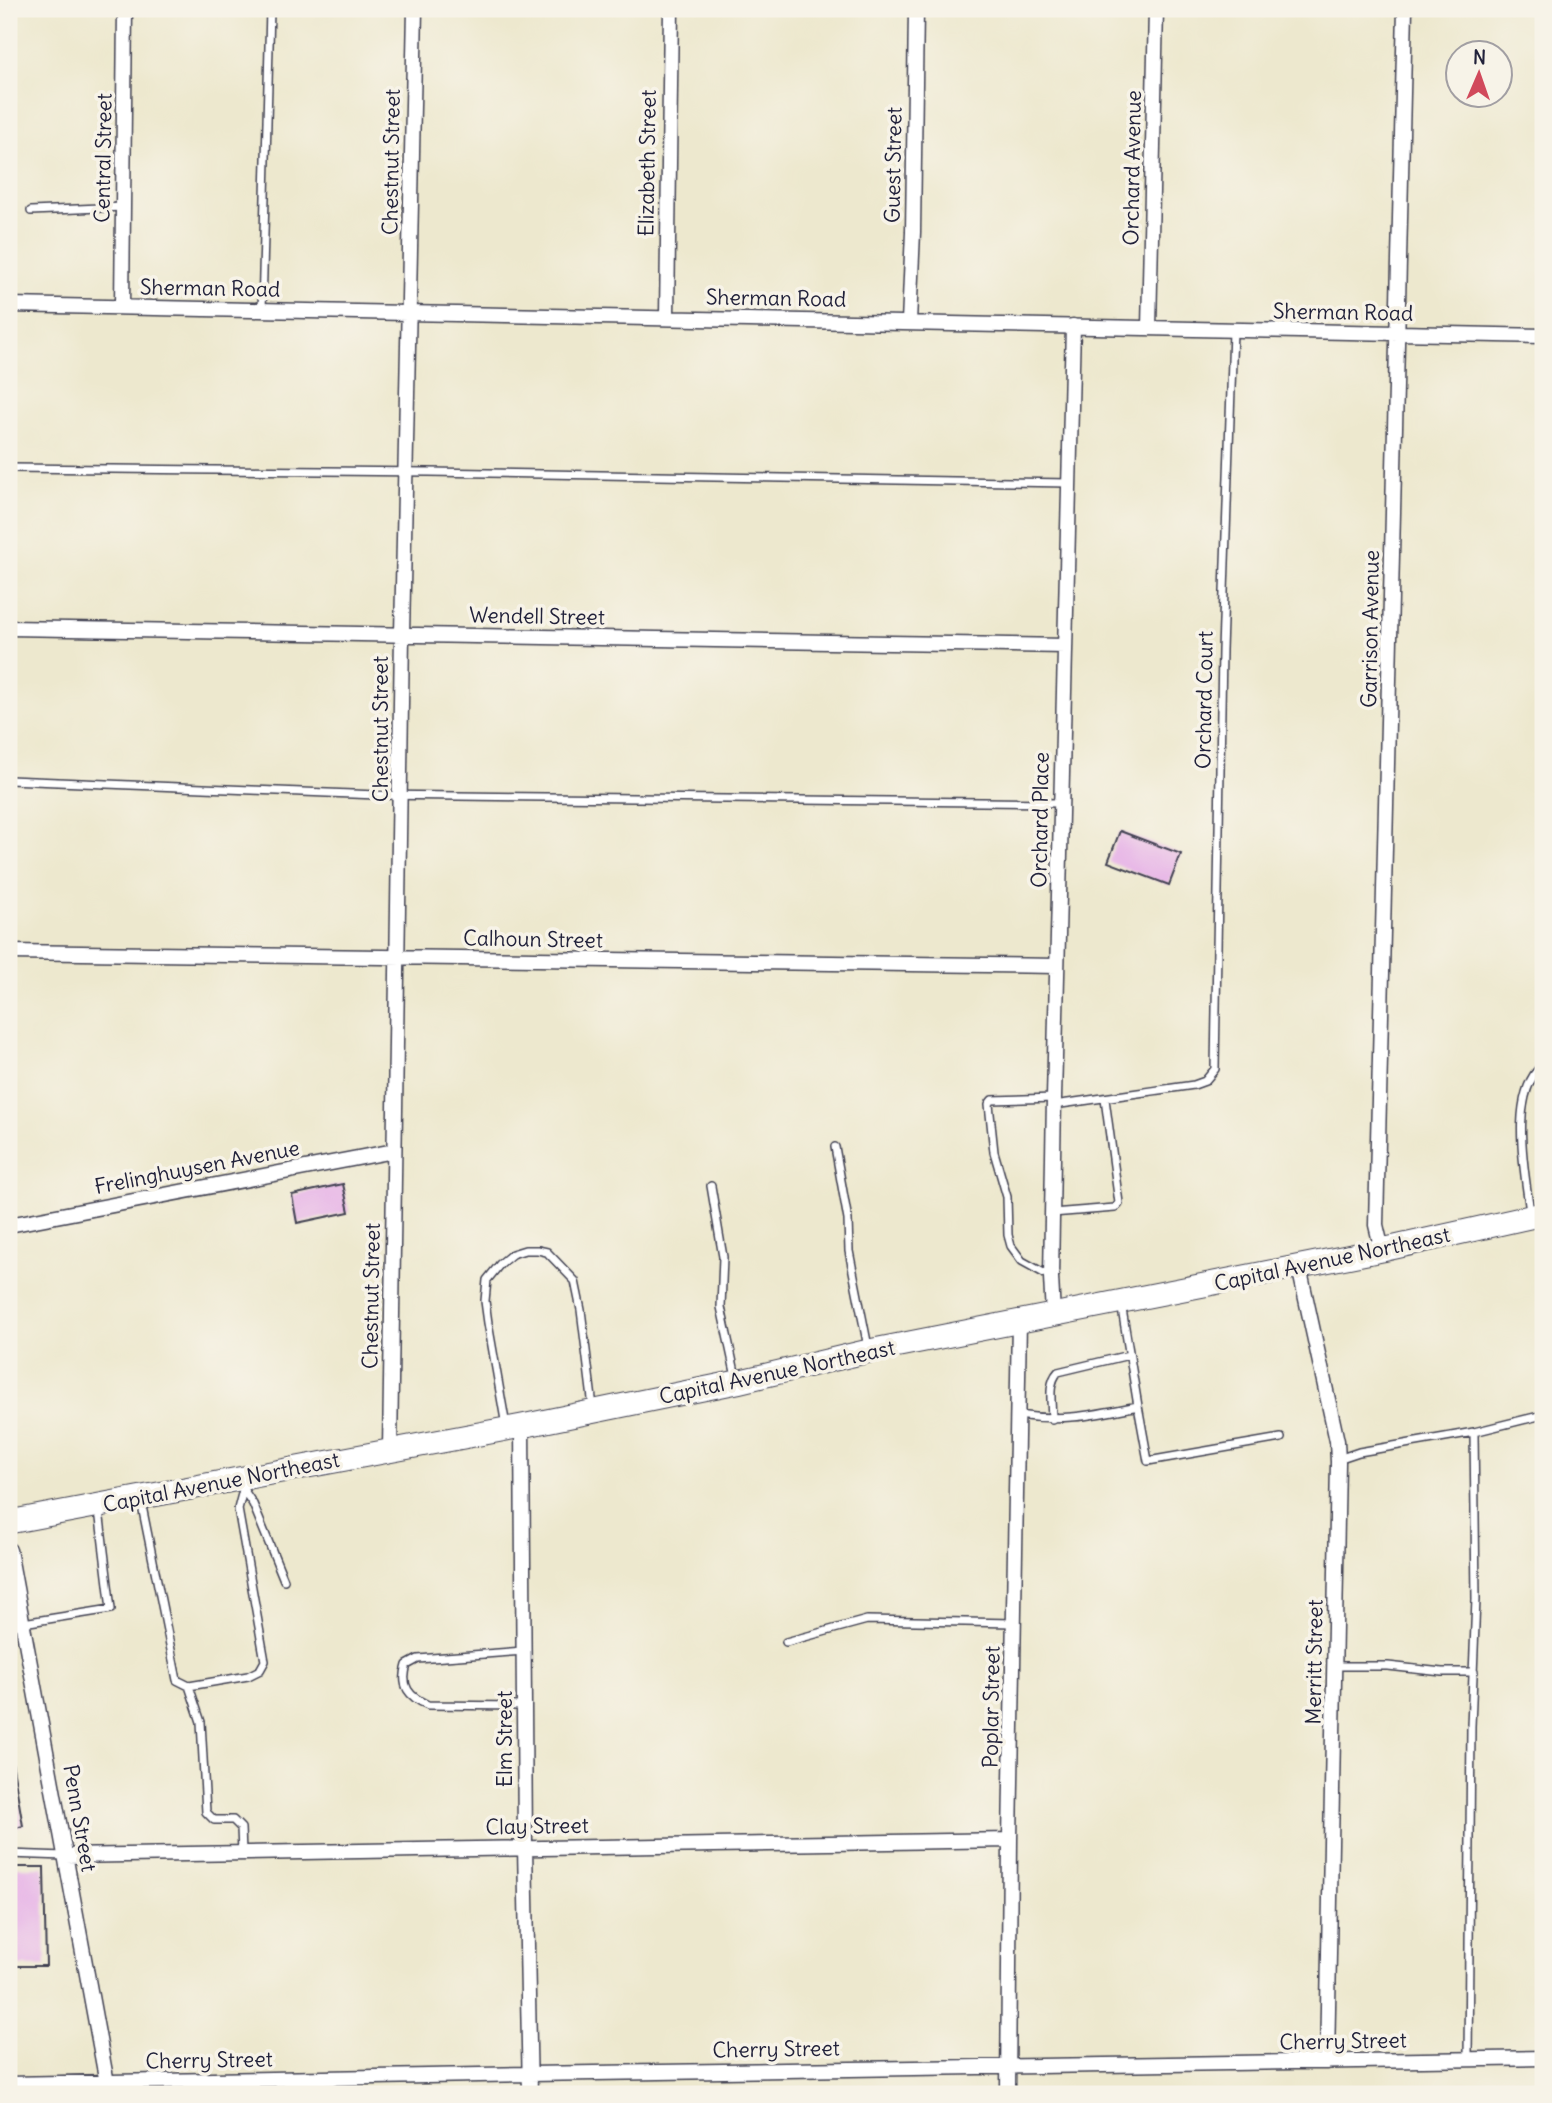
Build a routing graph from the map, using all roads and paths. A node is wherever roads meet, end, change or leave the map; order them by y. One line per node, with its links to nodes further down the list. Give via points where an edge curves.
1 (125, 9): 8 (street, Central Street)
2 (270, 9): 12 (lane)
3 (415, 9): 13 (street, Chestnut Street)
4 (671, 9): 14 (street, Elizabeth Street)
5 (916, 9): 15 (street, Guest Street)
6 (1156, 9): 17 (street, Orchard Avenue)
7 (1405, 9): 19 (street, Garrison Avenue)
8 (123, 207): 9 (lane); 11 (street, Central Street)
9 (31, 211)
10 (9, 305): 11 (street, Sherman Road)
11 (122, 307): 12 (street, Sherman Road)
12 (262, 311): 13 (street, Sherman Road)
13 (408, 313): 14 (street, Sherman Road); 22 (street, Chestnut Street)
14 (667, 317): 15 (street, Sherman Road)
15 (909, 323): 16 (street, Sherman Road)
16 (1073, 326): 17 (street, Sherman Road); 23 (street, Orchard Place)
17 (1149, 328): 18 (street, Sherman Road)
18 (1233, 331): 19 (street, Sherman Road); 34 (lane, Orchard Court, via 1215,1069 1194,1085)
19 (1399, 334): 20 (street, Sherman Road); 42 (street, Garrison Avenue, via 1376,1225)
20 (1543, 337)
21 (9, 468): 22 (lane)
22 (406, 471): 23 (lane); 25 (street, Chestnut Street)
23 (1069, 483): 26 (street, Orchard Place)
24 (9, 628): 25 (street, Wendell Street)
25 (402, 635): 26 (street, Wendell Street); 28 (street, Chestnut Street)
26 (1065, 646): 29 (street, Orchard Place)
27 (9, 780): 28 (lane)
28 (401, 795): 29 (lane); 31 (street, Chestnut Street)
29 (1062, 803): 32 (street, Orchard Place)
30 (9, 952): 31 (street, Calhoun Street)
31 (398, 958): 32 (street, Calhoun Street); 37 (street, Chestnut Street)
32 (1057, 966): 35 (street, Orchard Place)
33 (1543, 1065): 40 (lane, via 1525,1095 1520,1137)
34 (1105, 1099): 35 (lane); 39 (lane, via 1119,1203 1115,1208)
35 (1054, 1102): 39 (street, Orchard Place); 44 (lane, via 992,1100 989,1104 1011,1246 1022,1261)
36 (835, 1147): 48 (lane)
37 (394, 1150): 41 (street, Frelinghuysen Avenue); 59 (street, Chestnut Street)
38 (711, 1186): 50 (lane, via 723,1257 721,1307)
39 (1052, 1213): 44 (street, Orchard Place)
40 (1537, 1215): 42 (main road, Capital Avenue Northeast)
41 (9, 1225)
42 (1382, 1250): 43 (main road, Capital Avenue Northeast)
43 (1299, 1267): 45 (main road, Capital Avenue Northeast); 60 (street, Merritt Street)
44 (1051, 1277): 46 (street, Orchard Place)
45 (1120, 1301): 46 (main road, Capital Avenue Northeast); 49 (lane)
46 (1053, 1315): 47 (main road, Capital Avenue Northeast)
47 (1019, 1321): 48 (main road, Capital Avenue Northeast); 53 (street, Poplar Street)
48 (869, 1351): 50 (main road, Capital Avenue Northeast)
49 (1129, 1355): 51 (lane); 55 (lane, via 1058,1372 1052,1387)
50 (737, 1382): 52 (main road, Capital Avenue Northeast)
51 (1138, 1406): 55 (lane); 58 (lane, via 1148,1461)
52 (594, 1411): 56 (main road, Capital Avenue Northeast); 56 (lane, via 575,1281 547,1252 525,1250 512,1254 487,1280 485,1301)
53 (1017, 1415): 55 (lane); 68 (street, Poplar Street)
54 (1543, 1415): 57 (lane)
55 (1052, 1419)
56 (514, 1427): 59 (main road, Capital Avenue Northeast); 70 (street, Elm Street)
57 (1474, 1432): 60 (lane, via 1359,1452); 72 (lane)
58 (1281, 1438)
59 (390, 1450): 61 (main road, Capital Avenue Northeast)
60 (1338, 1460): 71 (street, Merritt Street)
61 (241, 1484): 62 (main road, Capital Avenue Northeast); 66 (lane); 73 (lane, via 238,1509 265,1661 248,1676)
62 (140, 1497): 63 (main road, Capital Avenue Northeast); 73 (lane, via 177,1680)
63 (98, 1505): 64 (main road, Capital Avenue Northeast); 67 (lane, via 111,1609)
64 (9, 1522)
65 (9, 1550): 67 (street, Penn Street)
66 (284, 1580)
67 (23, 1623): 79 (street, Penn Street)
68 (1013, 1623): 69 (lane, via 867,1620); 75 (street, Poplar Street)
69 (786, 1642)
70 (525, 1651): 74 (street, Elm Street); 74 (lane, via 418,1659 407,1665 404,1675 405,1689 428,1705)
71 (1335, 1666): 72 (lane); 82 (street, Merritt Street)
72 (1474, 1672): 81 (lane)
73 (189, 1686): 77 (lane, via 201,1721 206,1812 240,1828)
74 (526, 1706): 76 (street, Elm Street)
75 (1010, 1840): 76 (street, Clay Street); 83 (street, Poplar Street)
76 (525, 1847): 77 (street, Clay Street); 84 (street, Elm Street)
77 (242, 1852): 79 (street, Clay Street)
78 (9, 1854): 79 (lane)
79 (65, 1856): 86 (street, Penn Street)
80 (1543, 2059): 81 (street, Cherry Street)
81 (1468, 2060): 82 (street, Cherry Street)
82 (1327, 2062): 83 (street, Cherry Street)
83 (1009, 2067): 84 (street, Cherry Street); 88 (street, Poplar Street)
84 (530, 2074): 86 (street, Cherry Street); 87 (street, Elm Street)
85 (9, 2084): 86 (street, Cherry Street)
86 (108, 2089)
87 (530, 2094)
88 (1008, 2094)

